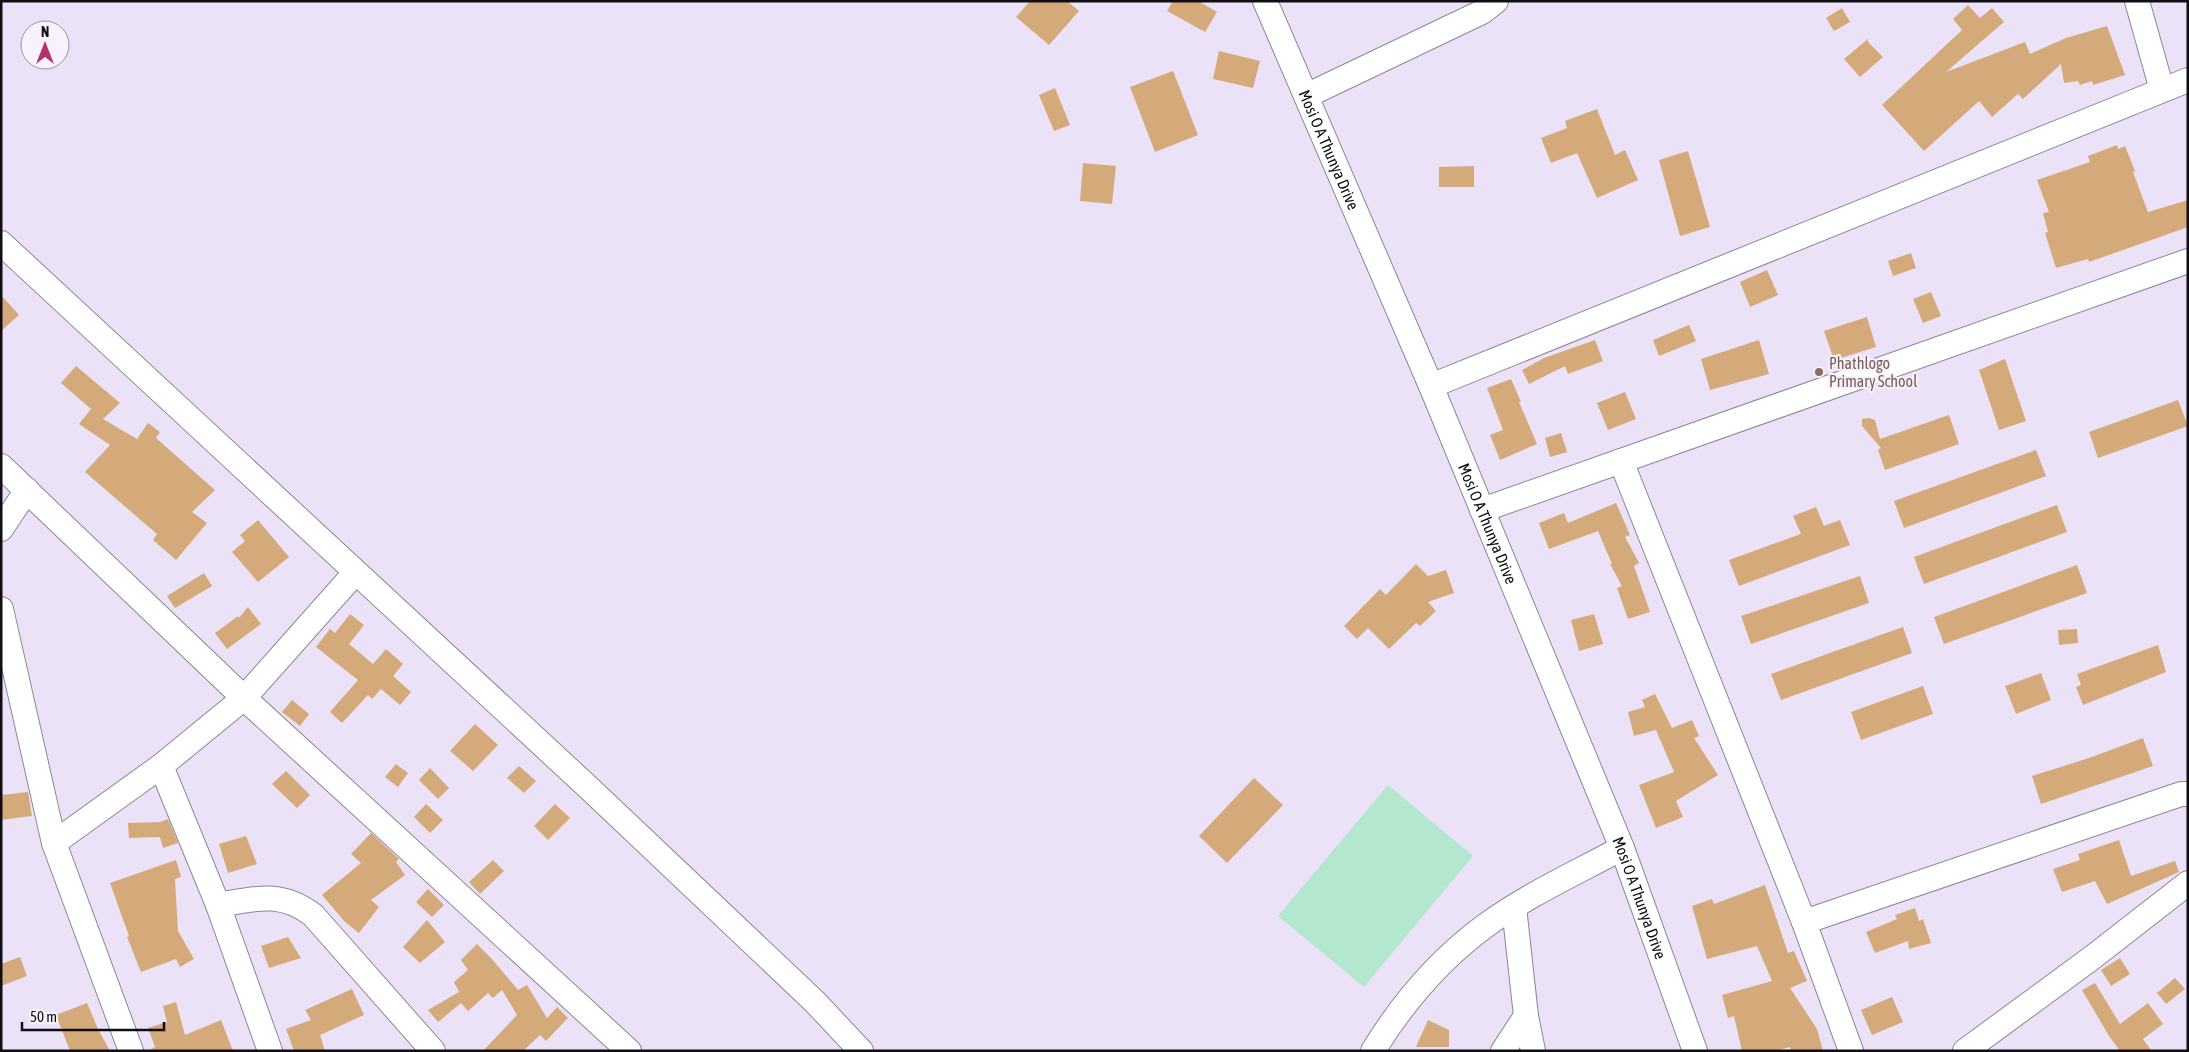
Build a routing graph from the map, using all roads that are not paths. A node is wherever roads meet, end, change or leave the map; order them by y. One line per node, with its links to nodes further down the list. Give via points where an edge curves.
1 (1265, 1): 6 (street, Mosi O A Thunya Drive)
2 (1496, 1): 6 (street, via 1482,12)
3 (2137, 1): 5 (street)
4 (2188, 80): 5 (street)
5 (2162, 90): 9 (street)
6 (1306, 96): 9 (street, Mosi O A Thunya Drive)
7 (1, 243): 15 (street)
8 (2188, 261): 10 (street)
9 (1431, 386): 13 (street, Mosi O A Thunya Drive)
10 (1621, 461): 13 (street); 25 (street)
11 (1, 466): 12 (street)
12 (27, 490): 14 (street); 17 (street)
13 (1482, 510): 21 (street, Mosi O A Thunya Drive)
14 (1, 529)
15 (355, 573): 17 (street); 31 (street, via 590,789 815,1002)
16 (1, 609): 20 (street)
17 (244, 698): 18 (street); 30 (street)
18 (161, 766): 20 (street); 23 (street)
19 (2188, 794): 25 (street)
20 (54, 844): 27 (street)
21 (1622, 848): 24 (street); 35 (street, Mosi O A Thunya Drive)
22 (2188, 883): 37 (street)
23 (218, 905): 28 (street); 29 (street, via 274,898 300,905 313,915)
24 (1514, 907): 26 (street); 32 (street, via 1486,925 1440,964 1395,1017)
25 (1804, 922): 36 (street)
26 (1526, 1016): 33 (street); 34 (street)
27 (131, 1051)
28 (270, 1051)
29 (433, 1051)
30 (629, 1051)
31 (862, 1051)
32 (1373, 1051)
33 (1503, 1051)
34 (1533, 1051)
35 (1695, 1051)
36 (1851, 1051)
37 (1965, 1051)

